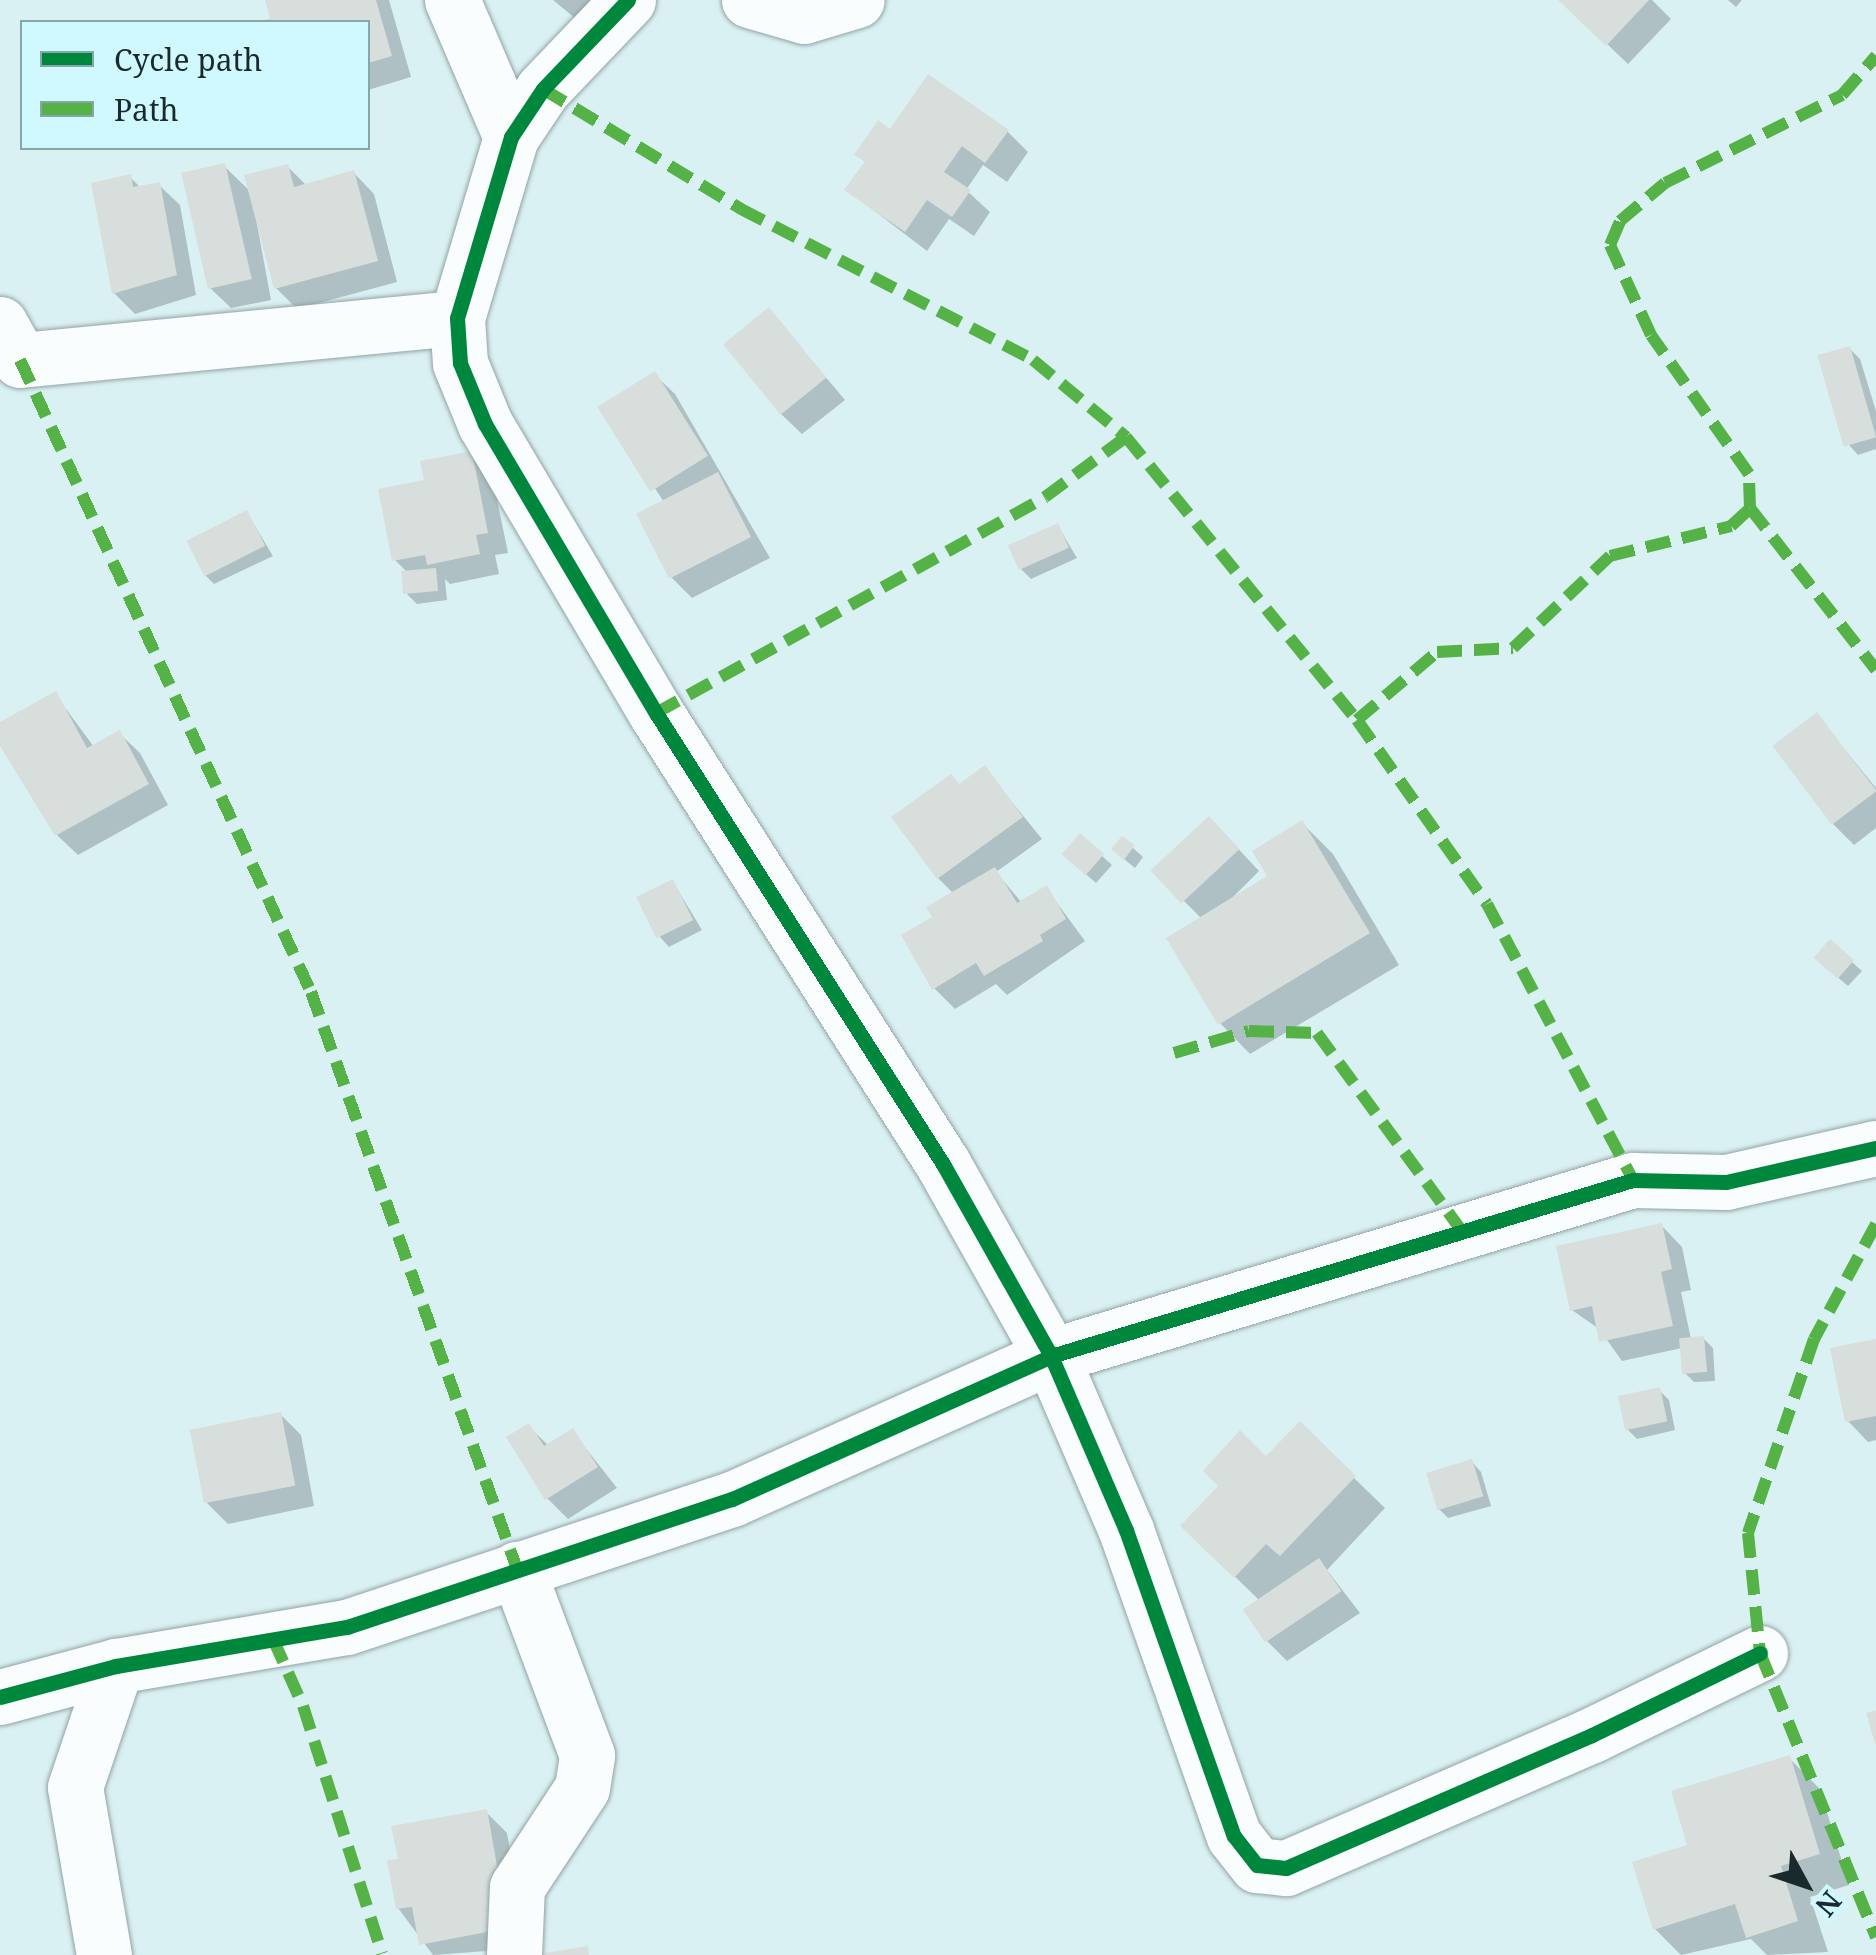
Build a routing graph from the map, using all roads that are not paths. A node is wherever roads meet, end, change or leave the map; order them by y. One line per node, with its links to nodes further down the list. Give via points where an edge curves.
1 (452, 0): 5 (street)
2 (628, 0): 5 (street, via 543,89)
3 (749, 0): 4 (street, via 804,16)
4 (857, 0)
5 (511, 137): 6 (street)
6 (457, 318): 7 (street, via 20,360); 9 (street, via 460,363 485,424 656,713 943,1164)
7 (0, 324)
8 (1876, 1148): 9 (street, via 1726,1182 1633,1180)
9 (1050, 1356): 10 (street, via 732,1499); 11 (street, via 1126,1530 1234,1836 1257,1864 1286,1868 1592,1735)
10 (517, 1569): 12 (street, via 347,1627); 15 (street, via 587,1755 582,1788 516,1887)
11 (1760, 1653)
12 (116, 1666): 13 (street); 14 (street, via 75,1787)
13 (0, 1697)
14 (104, 1955)
15 (514, 1955)

